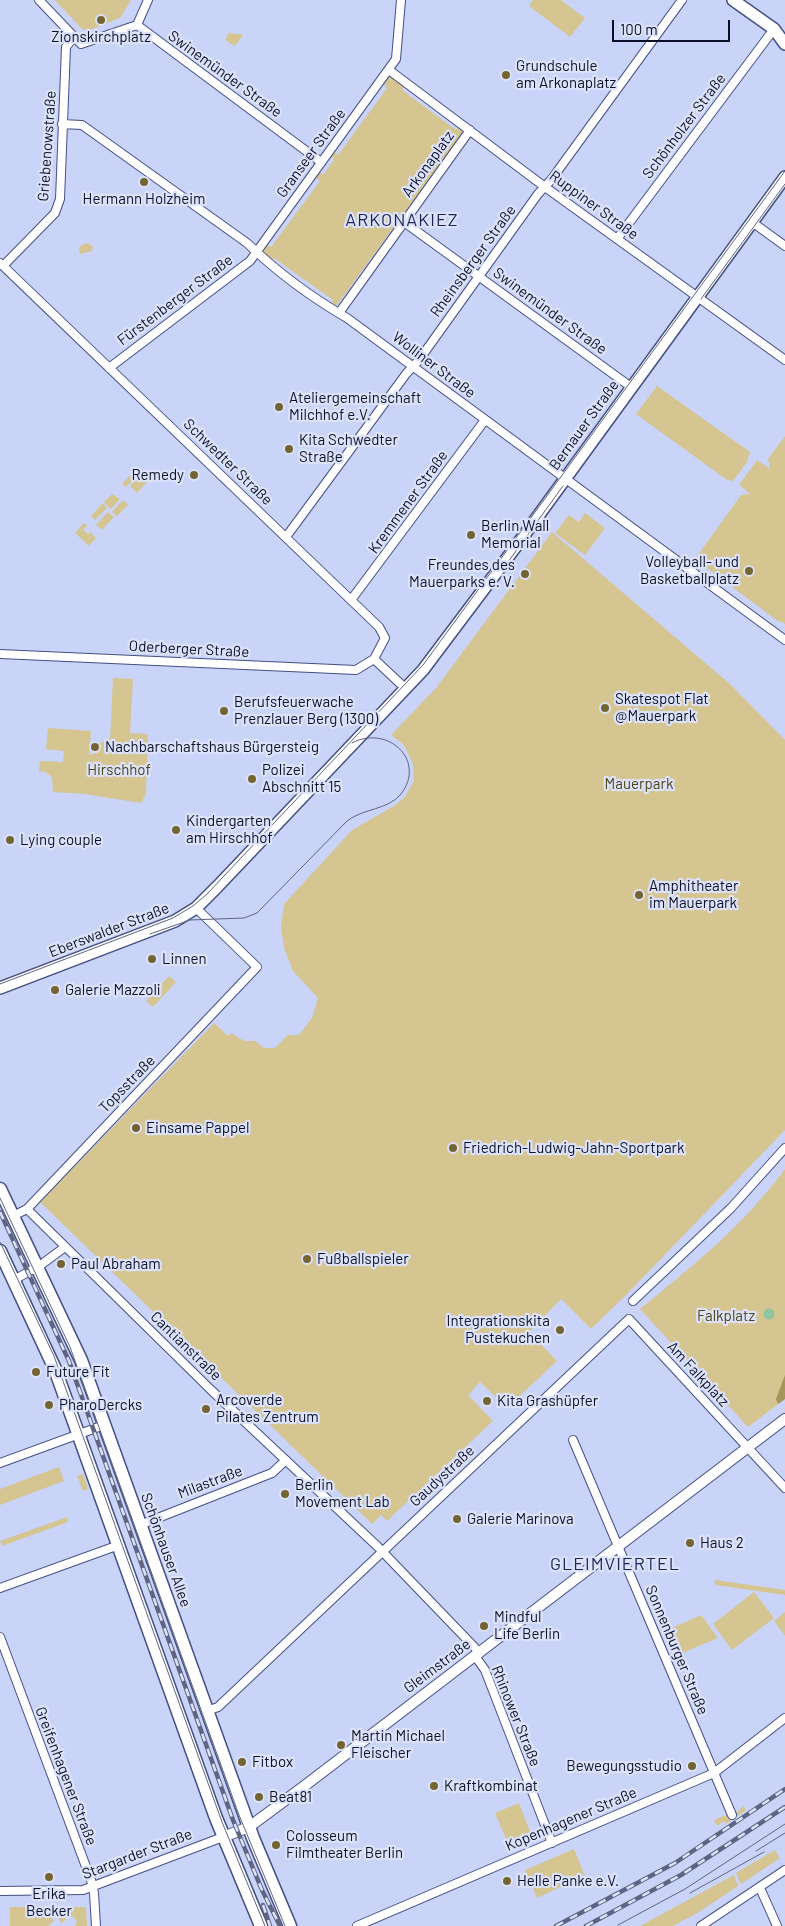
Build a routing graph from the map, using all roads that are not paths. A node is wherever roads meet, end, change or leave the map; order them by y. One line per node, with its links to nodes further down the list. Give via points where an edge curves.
1 (39, 0): 8 (street)
2 (148, 0): 6 (street)
3 (401, 0): 10 (street, Granseer Straße, via 396,59)
4 (682, 0): 15 (street, Rheinsberger Straße)
5 (733, 0): 7 (main road)
6 (137, 25): 8 (street, via 84,44); 13 (street, Swinemünder Straße)
7 (779, 31): 9 (main road); 18 (street, Schönholzer Straße)
8 (73, 38): 11 (street, Griebenowstraße, via 66,47)
9 (785, 44)
10 (389, 70): 12 (street, Ruppiner Straße); 13 (street, Granseer Straße)
11 (62, 124): 20 (street, Wolliner Straße, via 82,125); 21 (street, Griebenowstraße, via 60,199 55,213)
12 (470, 130): 15 (street, Ruppiner Straße); 16 (street, Arkonaplatz)
13 (322, 162): 20 (street, Granseer Straße)
14 (785, 177): 17 (main road, Bernauer Straße)
15 (545, 187): 18 (street, Ruppiner Straße); 22 (street, Rheinsberger Straße)
16 (404, 222): 22 (street, Swinemünder Straße); 24 (street, Arkonaplatz)
17 (752, 222): 19 (street); 23 (main road, Bernauer Straße)
18 (617, 239): 23 (street, Ruppiner Straße)
19 (785, 246)
20 (256, 252): 24 (street, Wolliner Straße, via 264,261); 27 (street, Fürstenberger Straße, via 250,261)
21 (2, 265): 27 (street, Schwedter Straße)
22 (479, 277): 26 (street, Rheinsberger Straße); 28 (street, Swinemünder Straße)
23 (697, 296): 25 (street, Ruppiner Straße); 28 (main road, Bernauer Straße)
24 (339, 313): 26 (street, Wolliner Straße)
25 (785, 360)
26 (413, 366): 29 (street, Wolliner Straße); 31 (street, Rheinsberger Straße)
27 (109, 368): 31 (street, Schwedter Straße)
28 (631, 386): 30 (main road, Bernauer Straße)
29 (485, 420): 30 (street, Wolliner Straße); 32 (street, Kremmener Straße)
30 (565, 478): 33 (street, Wolliner Straße); 36 (main road, Bernauer Straße)
31 (286, 537): 32 (street, Schwedter Straße)
32 (352, 600): 35 (street, Schwedter Straße, via 382,631 384,644)
33 (785, 640)
34 (0, 654): 35 (street, Oderberger Straße, via 356,670)
35 (374, 659): 36 (street)
36 (406, 689): 37 (main road, Eberswalder Straße)
37 (196, 908): 38 (main road, Eberswalder Straße, via 175,921); 41 (street, Topsstraße, via 257,967)
38 (0, 988)
39 (785, 1148): 47 (street, via 731,1208)
40 (0, 1189): 42 (main road, Schönhauser Allee)
41 (27, 1209): 42 (street, Topsstraße); 43 (street, Cantianstraße)
42 (13, 1216): 45 (main road, Schönhauser Allee)
43 (65, 1247): 45 (street); 54 (street, Cantianstraße)
44 (0, 1251): 46 (main road)
45 (38, 1267): 46 (street); 50 (main road, Schönhauser Allee, via 72,1338)
46 (14, 1280): 51 (main road, via 49,1354)
47 (633, 1302)
48 (628, 1319): 53 (street, Am Falkplatz); 60 (street, Gaudystraße)
49 (785, 1419): 53 (street, Gleimstraße)
50 (104, 1425): 51 (street); 57 (main road, Schönhauser Allee)
51 (79, 1434): 55 (street); 58 (main road)
52 (573, 1440): 59 (street, Sonnenburger Straße)
53 (748, 1447): 56 (street, Am Falkplatz); 59 (street, Gleimstraße)
54 (286, 1460): 57 (street, Milastraße, via 272,1473); 60 (street, Cantianstraße)
55 (0, 1463)
56 (785, 1488)
57 (140, 1525): 64 (main road, Schönhauser Allee)
58 (119, 1545): 61 (street); 69 (main road)
59 (618, 1546): 63 (street, Gleimstraße); 66 (street, Sonnenburger Straße)
60 (382, 1552): 63 (street, Cantianstraße); 64 (street, Gaudystraße, via 218,1707)
61 (0, 1588)
62 (0, 1637): 72 (street, Greifenhagener Straße)
63 (477, 1655): 68 (street, Gleimstraße); 70 (street, Rhinower Straße)
64 (207, 1711): 68 (main road, Schönhauser Allee)
65 (785, 1718): 66 (street, Kopenhagener Straße)
66 (714, 1773): 67 (street, Sonnenburger Straße); 70 (street, Kopenhagener Straße)
67 (732, 1815)
68 (249, 1827): 69 (street, Gleimstraße); 77 (main road, Schönhauser Allee)
69 (223, 1836): 72 (street, Stargarder Straße); 76 (main road)
70 (552, 1843): 78 (street, Kopenhagener Straße)
71 (785, 1870): 73 (street)
72 (93, 1887): 74 (street, Stargarder Straße, via 83,1890); 75 (street, Greifenhagener Straße)
73 (760, 1888): 79 (street); 80 (street)
74 (0, 1891)
75 (96, 1926)
76 (261, 1926)
77 (290, 1926)
78 (357, 1926)
79 (701, 1926)
80 (777, 1926)

